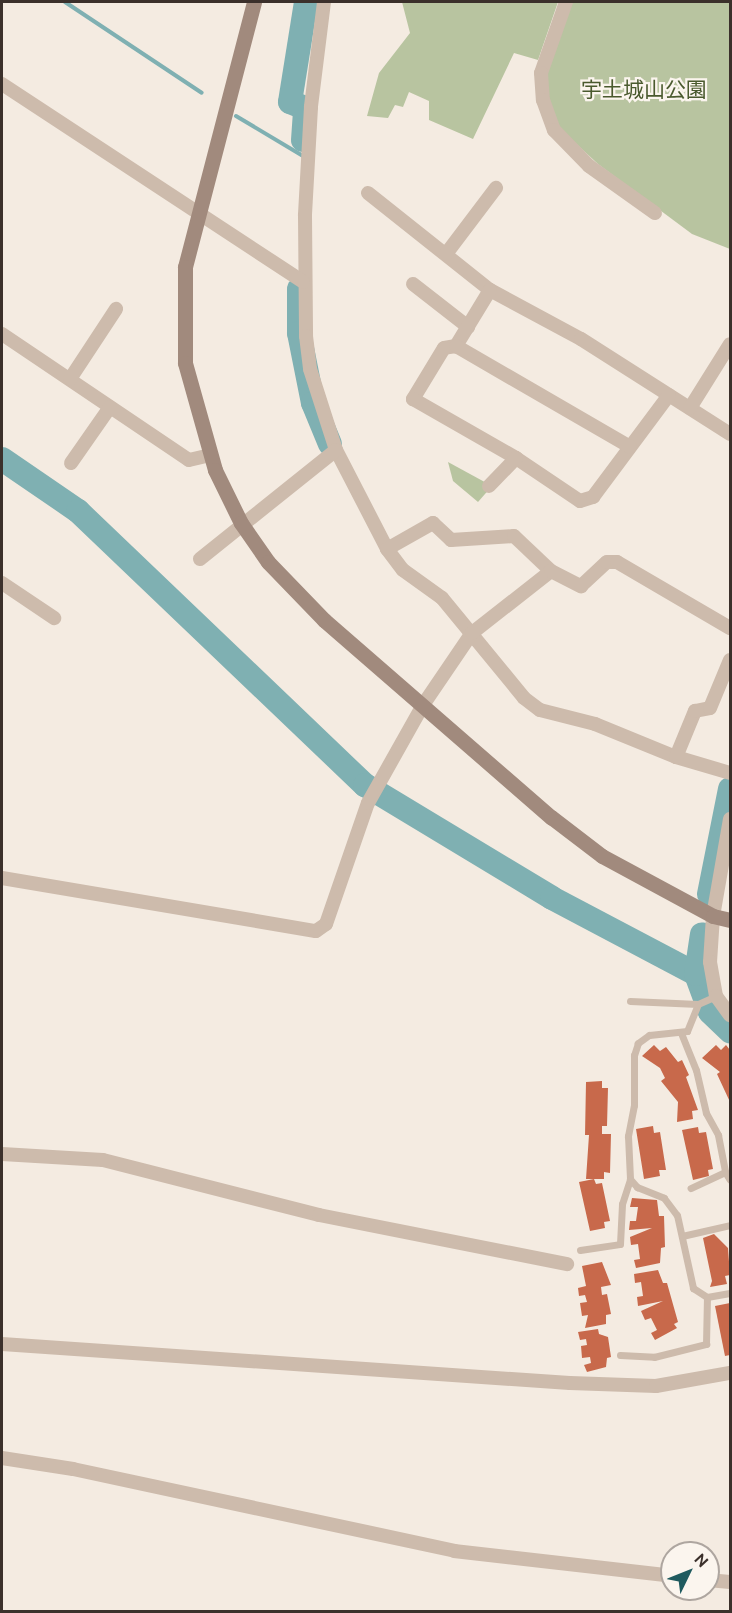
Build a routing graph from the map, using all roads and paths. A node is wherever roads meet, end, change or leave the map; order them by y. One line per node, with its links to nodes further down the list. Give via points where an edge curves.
1 (254, 2): 7 (street)
2 (324, 2): 10 (street, via 311,107)
3 (566, 2): 8 (street, via 541,73 543,100 554,130 589,166)
4 (2, 84): 7 (street)
5 (496, 188): 9 (street)
6 (368, 193): 9 (street)
7 (198, 213): 10 (street); 25 (street, via 185,267 185,363)
8 (655, 213)
9 (446, 254): 12 (street)
10 (303, 282): 24 (street, via 310,369)
11 (413, 284): 14 (street)
12 (490, 290): 14 (street); 19 (street, via 581,339)
13 (116, 309): 18 (street)
14 (468, 327): 17 (street)
15 (2, 334): 18 (street)
16 (730, 344): 21 (street)
17 (456, 346): 23 (street); 26 (street, via 444,348 413,399)
18 (70, 379): 20 (street)
19 (669, 395): 21 (street); 23 (street)
20 (110, 407): 25 (street, via 189,460); 27 (street)
21 (690, 408): 22 (street)
22 (730, 434)
23 (630, 447): 26 (street, via 593,497 580,501)
24 (336, 450): 29 (street); 30 (street)
25 (210, 455): 29 (street)
26 (516, 458): 28 (street)
27 (71, 463)
28 (489, 486)
29 (241, 523): 31 (street); 38 (street, via 268,562 303,599)
30 (387, 549): 32 (street, via 433,524 451,540 514,536); 36 (street, via 403,570 442,598)
31 (200, 559)
32 (551, 571): 35 (street, via 580,586 607,562 617,562); 36 (street)
33 (2, 583): 34 (street)
34 (54, 618)
35 (730, 628)
36 (472, 633): 38 (street); 39 (street, via 524,698 540,710 595,724)
37 (730, 660): 39 (street, via 710,708 695,711)
38 (423, 705): 42 (street, via 369,802 326,924 316,931); 43 (street, via 551,817 602,856)
39 (676, 757): 40 (street)
40 (730, 773)
41 (730, 822): 43 (street)
42 (2, 878)
43 (713, 916): 44 (street); 45 (street, via 710,962)
44 (730, 920)
45 (714, 997): 47 (lane); 48 (street)
46 (630, 1000): 47 (lane)
47 (700, 1003): 49 (lane, via 687,1030)
48 (730, 1015)
49 (681, 1033): 51 (lane, via 696,1070 706,1113 718,1135); 52 (lane, via 649,1035 638,1043 634,1054 634,1105 628,1136)
50 (2, 1154): 58 (street, via 103,1160 319,1215)
51 (725, 1172): 53 (lane); 54 (lane)
52 (630, 1179): 56 (lane, via 638,1187 664,1198 677,1215); 57 (lane, via 622,1203 620,1244)
53 (730, 1180)
54 (691, 1188)
55 (730, 1225): 56 (lane)
56 (682, 1236): 60 (lane, via 693,1288)
57 (580, 1250)
58 (567, 1264)
59 (730, 1293): 60 (lane)
60 (707, 1297): 62 (lane, via 706,1344 654,1357)
61 (2, 1344): 63 (street, via 570,1383 656,1386)
62 (620, 1355)
63 (730, 1373)
64 (2, 1458): 65 (street, via 73,1469 454,1551)
65 (660, 1575)

